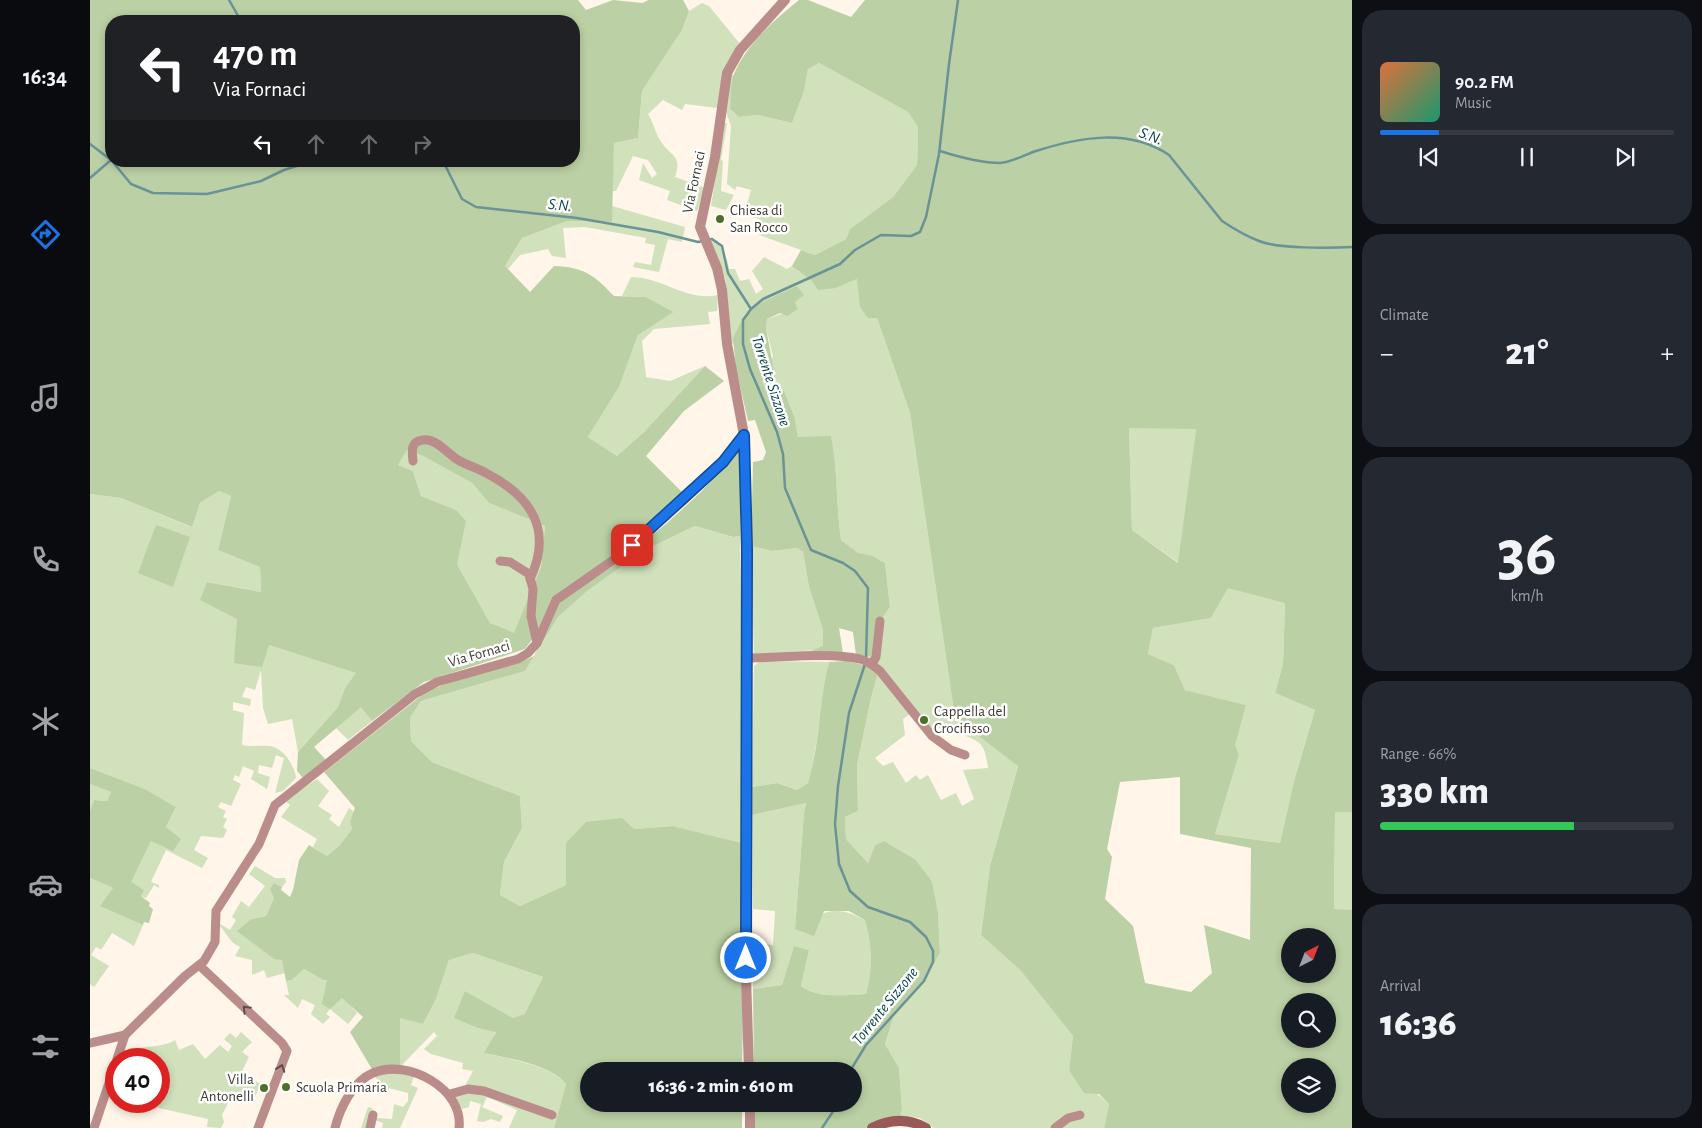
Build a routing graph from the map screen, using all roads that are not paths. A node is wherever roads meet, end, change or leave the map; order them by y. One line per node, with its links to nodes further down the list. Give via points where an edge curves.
1 (785, 0): 2 (street, Via Fornaci, via 740,50 727,73 715,157 700,227 717,268 722,290 727,344)
2 (744, 435): 7 (street, Via Fornaci, via 723,462 684,500 619,556 556,600); 8 (street)
3 (413, 461): 5 (street, via 415,443 423,440 434,442 449,455 498,480 520,499 536,518 540,531 541,540)
4 (500, 560): 5 (street, via 520,567)
5 (530, 579): 7 (street, via 534,589 532,616)
6 (880, 621): 9 (street, via 876,657)
7 (537, 643): 11 (street, Via Fornaci, via 518,659 437,682 415,694 275,805 258,844 216,911 215,942)
8 (747, 658): 9 (street, via 809,656 859,659); 15 (street)
9 (871, 663): 10 (street, via 932,736 950,750)
10 (965, 755)
11 (200, 966): 12 (street, via 185,976); 23 (street, one-way to 11, via 288,1051)
12 (125, 1035): 13 (street); 14 (street)
13 (90, 1042)
14 (121, 1048)
15 (749, 1062)
16 (450, 1094): 20 (street, via 468,1089 484,1091); 24 (street, via 402,1069 374,1072 357,1084); 26 (street, via 460,1115)
17 (105, 1097): 22 (street)
18 (750, 1112): 27 (street)
19 (373, 1115): 25 (street)
20 (552, 1115)
21 (1080, 1115): 30 (street, via 1068,1118)
22 (94, 1128)
23 (258, 1128)
24 (335, 1128)
25 (370, 1128)
26 (459, 1128)
27 (750, 1128)
28 (872, 1128): 29 (main road, via 902,1119)
29 (926, 1128)
30 (1056, 1128)

